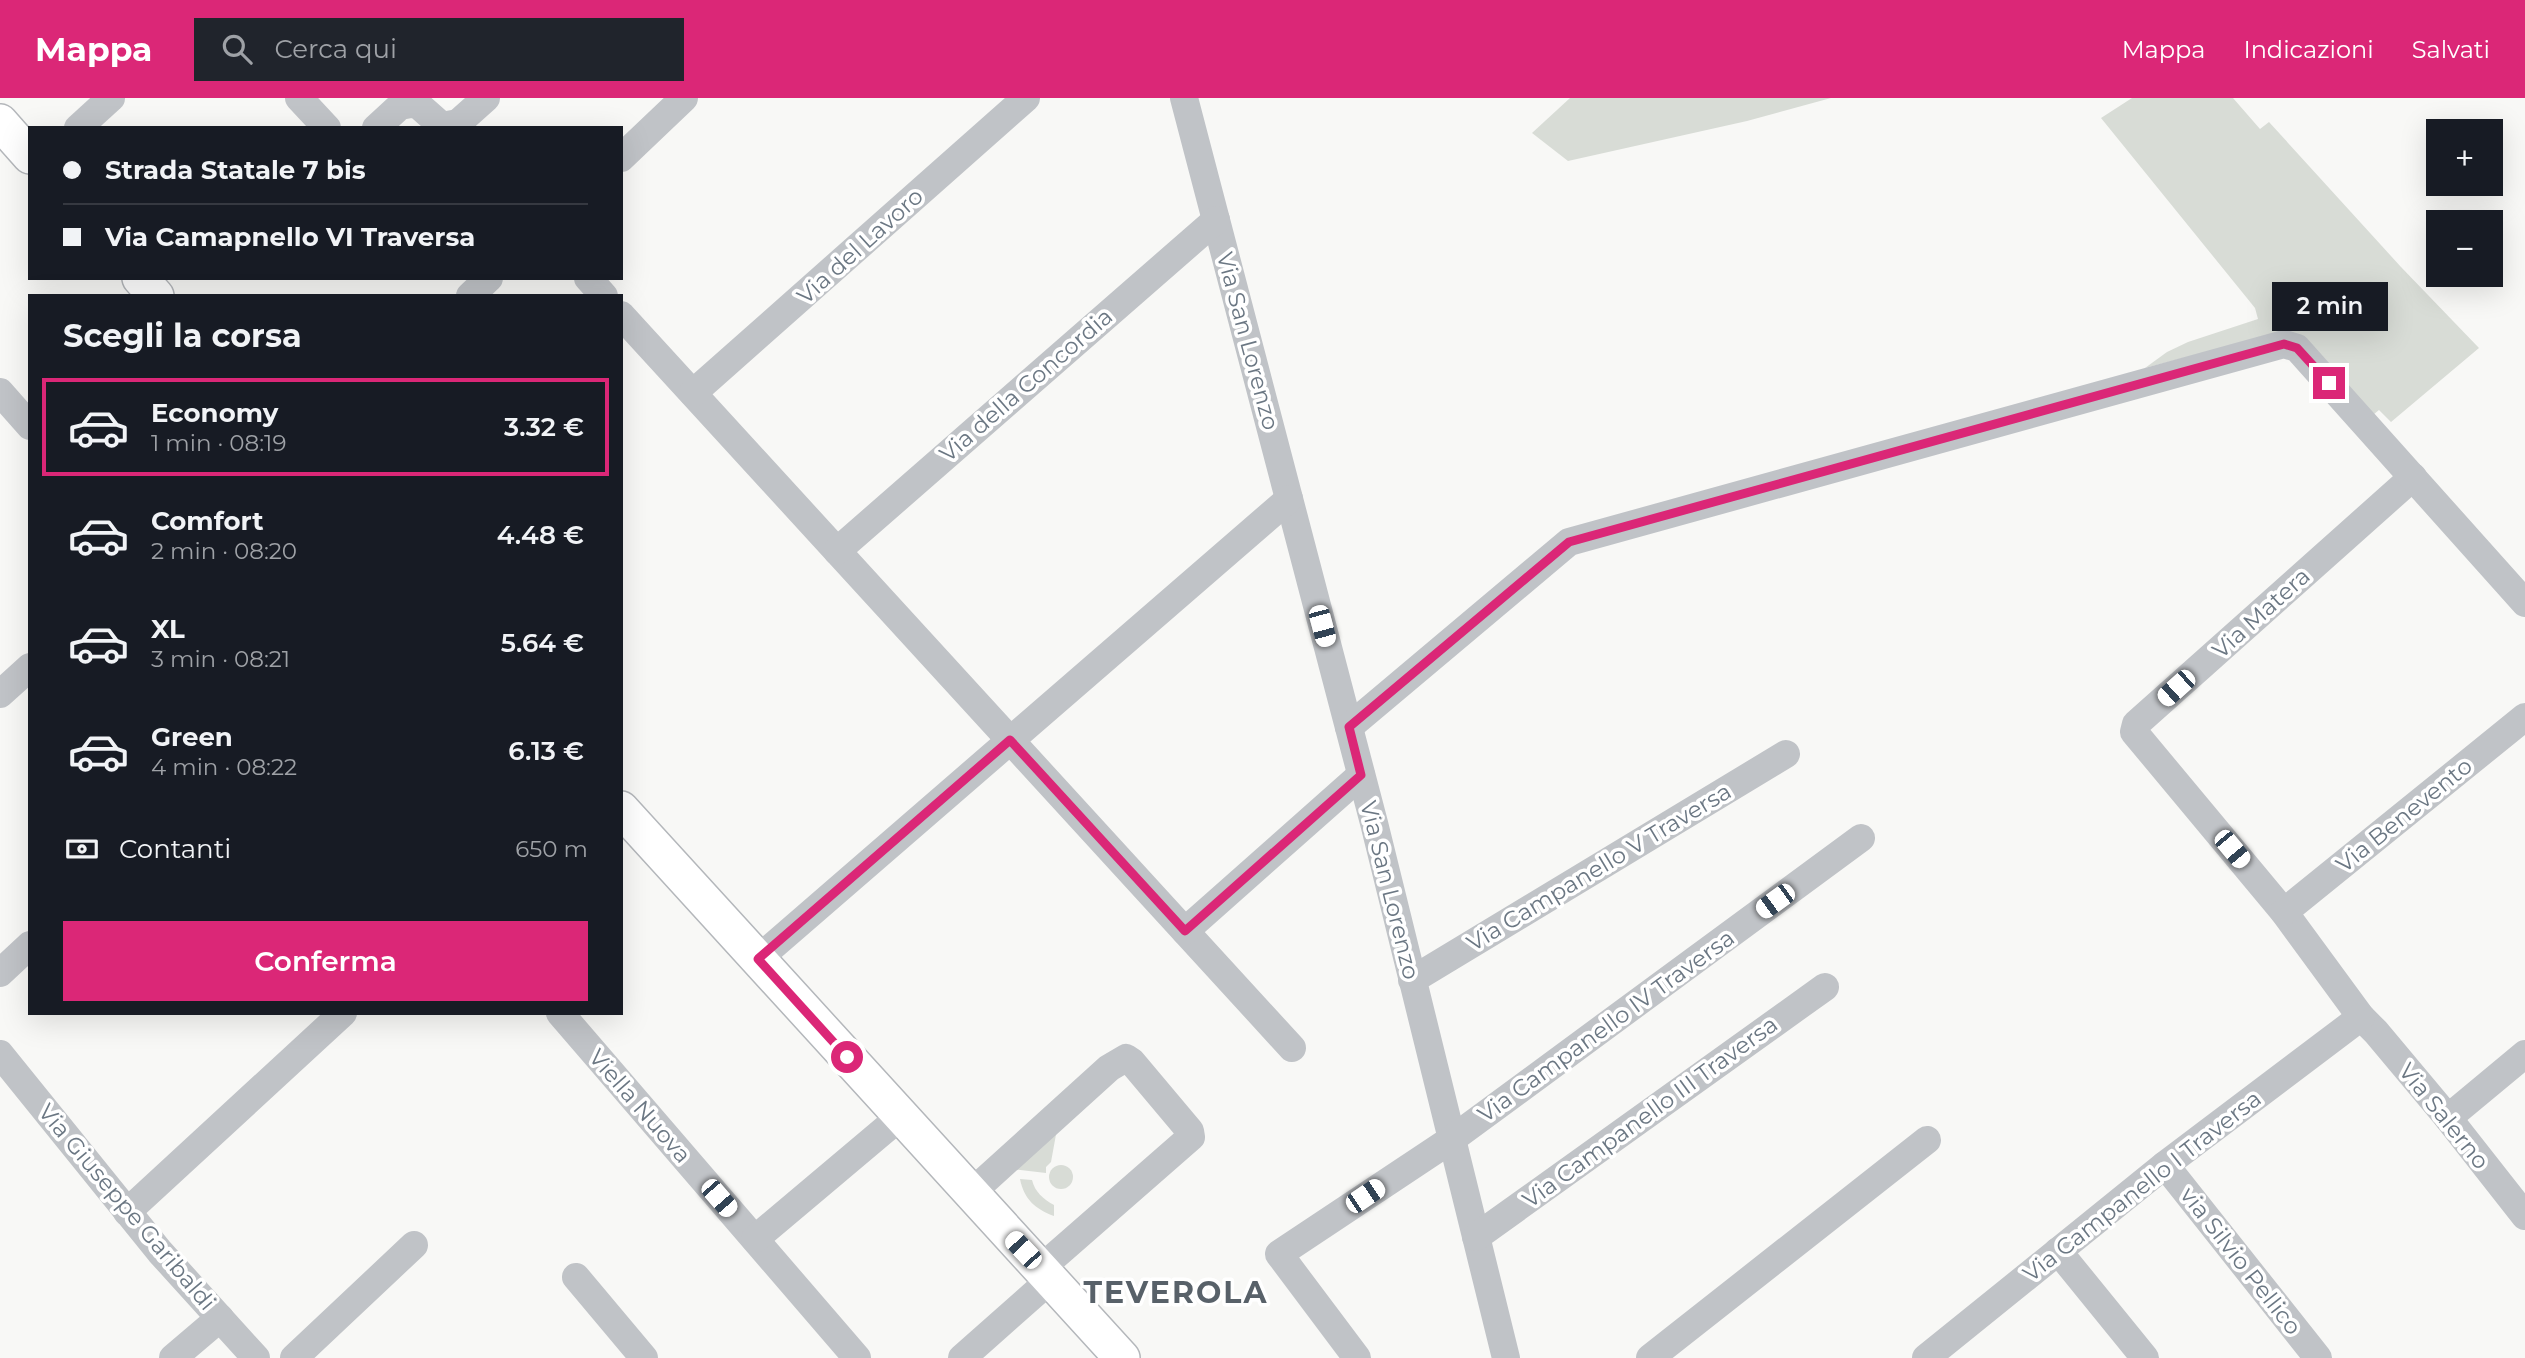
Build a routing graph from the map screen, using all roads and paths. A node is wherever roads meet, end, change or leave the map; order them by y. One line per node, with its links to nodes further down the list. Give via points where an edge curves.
1 (111, 98): 8 (street)
2 (299, 98): 9 (street)
3 (486, 98): 11 (street, via 458,123)
4 (684, 98): 14 (street)
5 (1026, 98): 22 (street, Via del Lavoro)
6 (1184, 98): 15 (street, Via San Lorenzo)
7 (0, 122): 13 (main road)
8 (80, 126)
9 (325, 126)
10 (378, 126): 12 (street, via 400,106 416,103)
11 (442, 126)
12 (442, 126)
13 (28, 154)
14 (623, 156)
15 (1216, 220): 25 (street, Via San Lorenzo); 26 (street, Via della Concordia)
16 (142, 280): 18 (main road)
17 (590, 280): 19 (street)
18 (154, 294)
19 (602, 294)
20 (623, 317): 22 (street)
21 (0, 392): 23 (street)
22 (693, 393): 26 (street)
23 (28, 424)
24 (2413, 477): 27 (street); 31 (street, via 2297,348 2284,344 1569,542); 37 (street, Via Matera, via 2136,724 2134,732)
25 (1289, 499): 31 (street, Via San Lorenzo); 32 (street)
26 (837, 551): 32 (street)
27 (2525, 603)
28 (28, 669): 29 (street)
29 (0, 694)
30 (2525, 718): 37 (street, Via Benevento)
31 (1349, 727): 34 (street, Via San Lorenzo)
32 (1010, 740): 38 (street); 40 (street)
33 (1786, 754): 42 (street, Via Campanello V Traversa)
34 (1361, 775): 38 (street); 42 (street, Via San Lorenzo)
35 (623, 811): 40 (main road)
36 (1861, 838): 52 (street, Via Campanello IV Traversa)
37 (2284, 912): 46 (street, Via Matera)
38 (1185, 931): 47 (street)
39 (28, 947): 41 (street)
40 (758, 959): 50 (main road)
41 (0, 973)
42 (1412, 980): 52 (street, Via San Lorenzo)
43 (1825, 987): 58 (street, Via Campanello III Traversa)
44 (342, 1015): 56 (street)
45 (562, 1015): 59 (street, Viella Nuova)
46 (2361, 1017): 51 (street, Via Salerno); 54 (street, Via Campanello I Traversa)
47 (1292, 1048)
48 (0, 1054): 56 (street, Via Giuseppe Garibaldi)
49 (2525, 1054): 51 (street)
50 (901, 1116): 55 (main road); 59 (street)
51 (2448, 1118): 57 (street, Via Salerno)
52 (1452, 1139): 58 (street, Via San Lorenzo); 72 (street, Via Campanello IV Traversa, via 1279,1254)
53 (1927, 1140): 74 (street)
54 (2165, 1165): 61 (street, Via Campanello I Traversa); 77 (street, via Silvio Pellico)
55 (971, 1193): 62 (main road); 62 (street, via 1109,1068 1126,1058 1132,1062 1191,1131 1191,1137)
56 (127, 1212): 64 (street, Via Giuseppe Garibaldi)
57 (2525, 1216)
58 (1476, 1237): 73 (street, Via San Lorenzo)
59 (755, 1239): 69 (street, Viella Nuova)
60 (414, 1245): 67 (street)
61 (2058, 1251): 75 (street, Via Campanello I Traversa); 76 (street)
62 (1045, 1274): 70 (street); 71 (main road)
63 (576, 1277): 68 (street)
64 (220, 1318): 65 (street); 66 (street, Via Giuseppe Garibaldi)
65 (173, 1358)
66 (256, 1358)
67 (294, 1358)
68 (644, 1358)
69 (857, 1358)
70 (962, 1358)
71 (1122, 1358)
72 (1357, 1358)
73 (1506, 1358)
74 (1650, 1358)
75 (1926, 1358)
76 (2145, 1358)
77 (2318, 1358)

